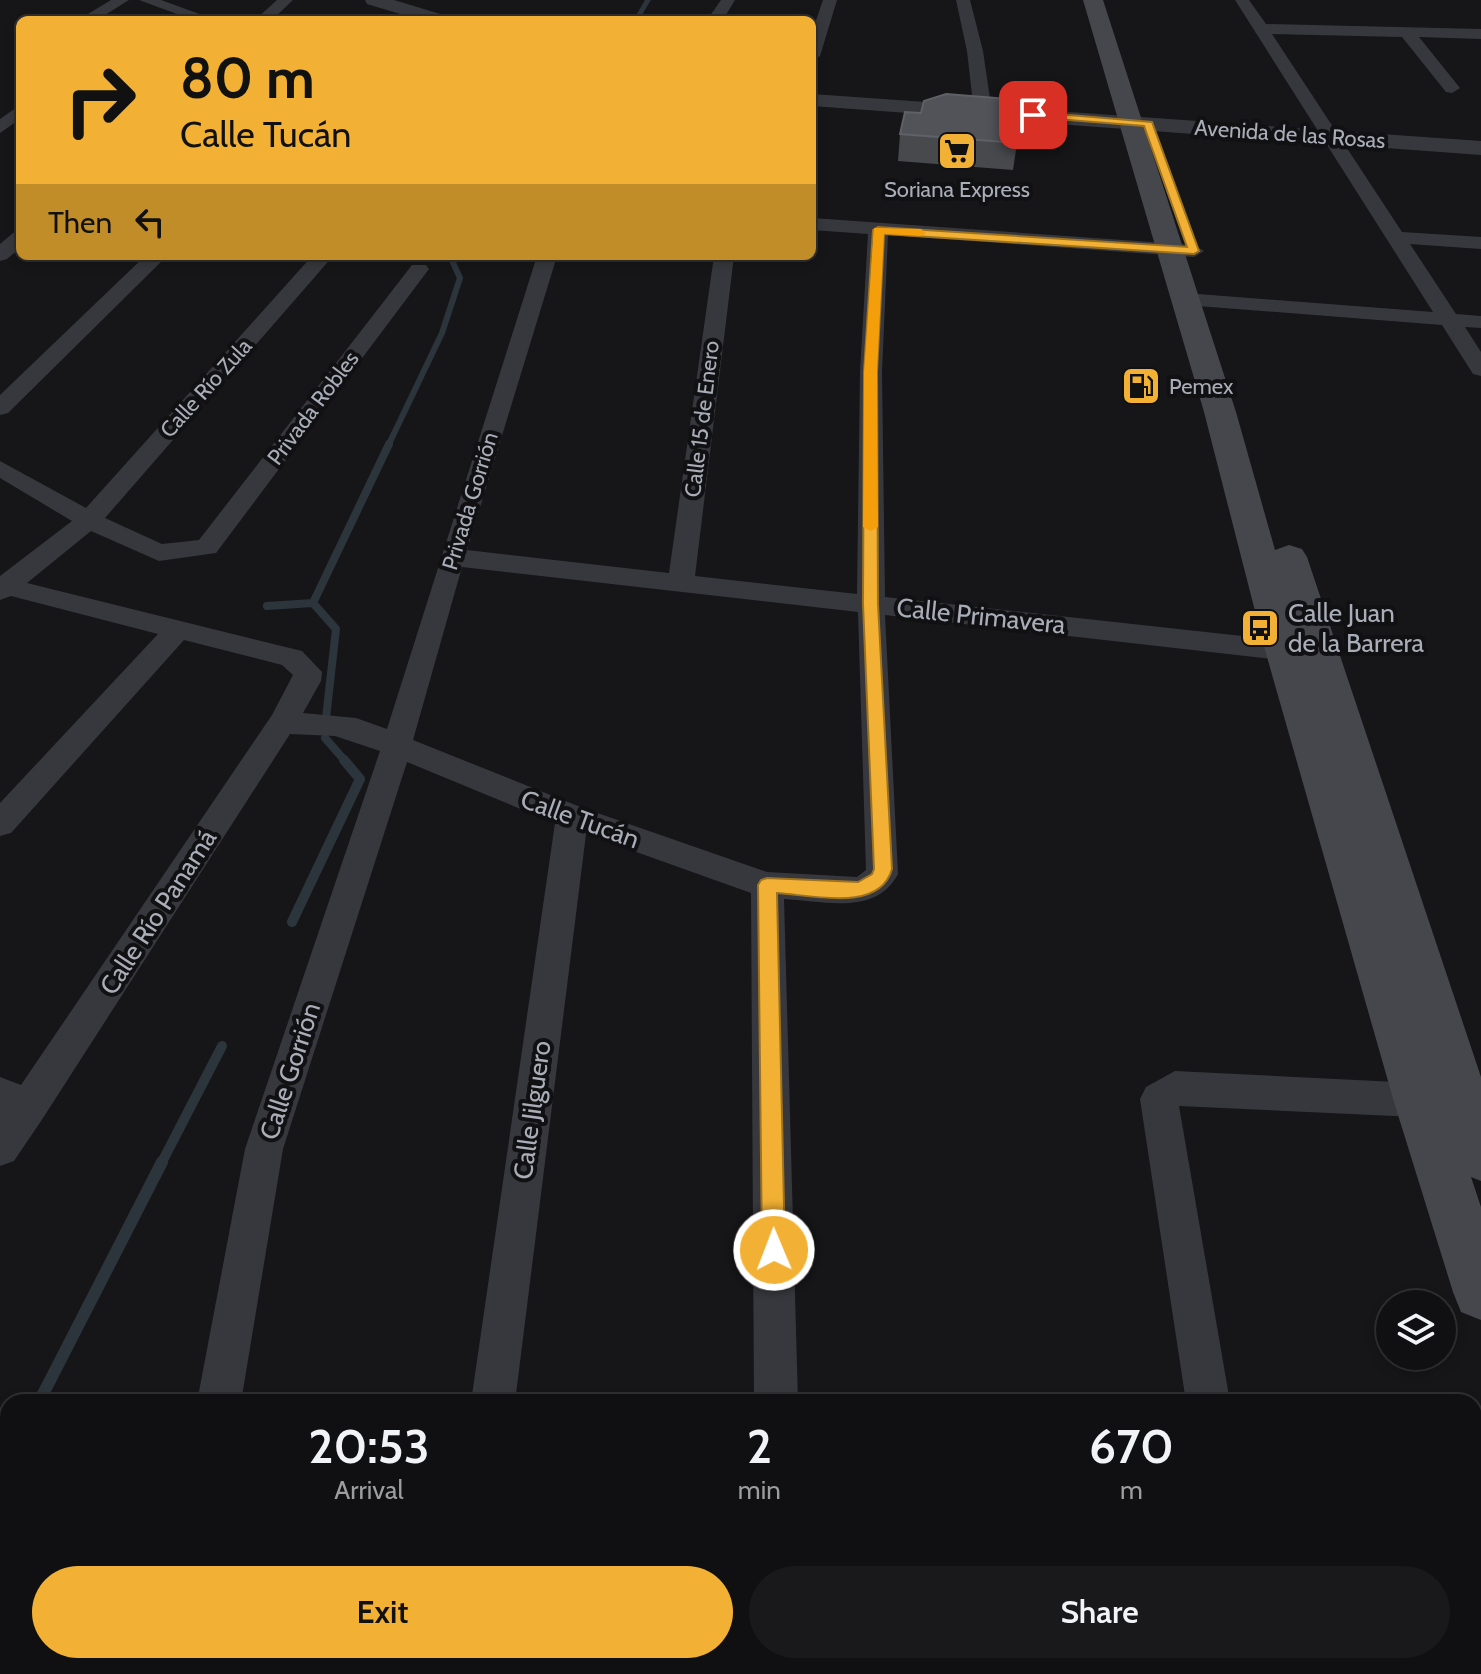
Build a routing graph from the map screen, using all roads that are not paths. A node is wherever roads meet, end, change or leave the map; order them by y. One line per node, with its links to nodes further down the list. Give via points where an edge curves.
1 (122, 0): 10 (street)
2 (146, 0): 11 (street)
3 (286, 0): 12 (street)
4 (374, 0): 13 (street)
5 (830, 0): 17 (street)
6 (963, 0): 20 (street)
7 (1093, 0): 22 (main road)
8 (1107, 0): 22 (main road)
9 (1242, 0): 14 (street)
10 (93, 16)
11 (196, 16)
12 (268, 16)
13 (427, 16)
14 (1260, 29): 15 (street); 24 (street)
15 (1406, 32): 16 (street); 18 (street)
16 (1481, 34)
17 (816, 44)
18 (1452, 88)
19 (816, 100): 20 (street, Avenida de las Rosas)
20 (983, 112): 22 (street, Avenida de las Rosas)
21 (16, 113): 23 (street)
22 (1138, 123): 24 (street, Avenida de las Rosas); 31 (main road)
23 (0, 127)
24 (1329, 138): 25 (street, Avenida de las Rosas); 28 (street)
25 (1481, 148)
26 (816, 224): 27 (street)
27 (878, 230): 31 (street); 48 (street, via 871,372)
28 (1394, 237): 30 (street); 39 (street)
29 (16, 241): 32 (street)
30 (1481, 243)
31 (1182, 250): 38 (main road)
32 (0, 255)
33 (153, 260): 42 (street)
34 (319, 260): 44 (street, Calle Río Zula)
35 (546, 260): 45 (street, Privada Gorrión)
36 (723, 260): 46 (street, Calle 15 de Enero)
37 (419, 269): 44 (street, Privada Robles, via 207,547 159,553)
38 (1196, 299): 39 (street); 50 (main road)
39 (1448, 319): 40 (street); 41 (street)
40 (1481, 322)
41 (1481, 369)
42 (0, 408)
43 (0, 468): 44 (street)
44 (89, 520): 47 (street, Calle Río Zula)
45 (452, 557): 46 (street, Calle Primavera); 52 (street, Privada Gorrión)
46 (681, 583): 48 (street, Calle Primavera)
47 (2, 587): 49 (street)
48 (871, 604): 50 (street, Calle Primavera); 55 (street, Calle Tucán, via 880,878 858,890)
49 (179, 629): 51 (street, Calle Río Panamá, via 292,658 308,672); 54 (street)
50 (1302, 652): 57 (main road); 58 (main road)
51 (282, 723): 52 (street, Calle Tucán, via 356,729); 56 (street, Calle Río Panamá)
52 (396, 748): 53 (street, Calle Tucán); 62 (street, Calle Gorrión, via 264,1149)
53 (572, 817): 55 (street, Calle Tucán); 63 (street, Calle Jilguero)
54 (0, 824)
55 (767, 885): 64 (street)
56 (15, 1100): 59 (street, Calle Río Panamá)
57 (1463, 1101): 58 (street); 60 (main road)
58 (1420, 1102): 61 (main road); 65 (street, via 1175,1088 1159,1099)
59 (0, 1148)
60 (1481, 1156)
61 (1481, 1292)
62 (220, 1394)
63 (494, 1394)
64 (776, 1394)
65 (1207, 1394)

